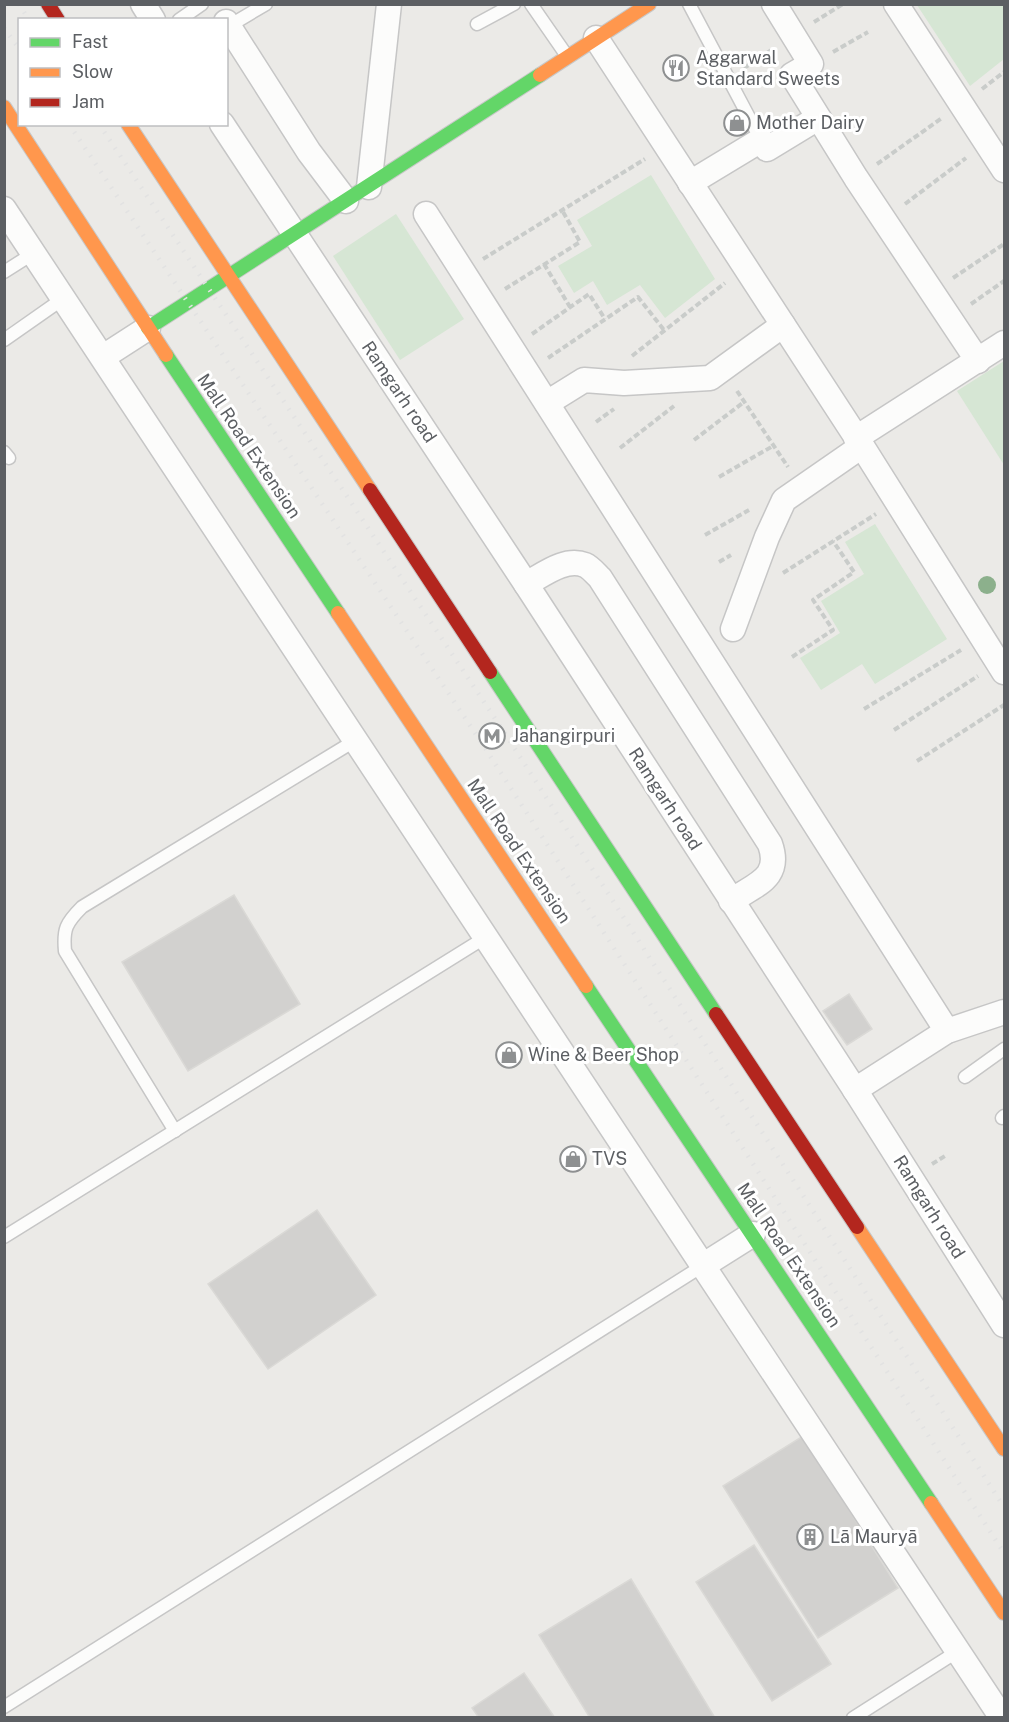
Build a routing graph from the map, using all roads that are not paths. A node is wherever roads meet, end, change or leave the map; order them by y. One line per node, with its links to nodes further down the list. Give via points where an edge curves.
1 (48, 4): 13 (main road)
2 (143, 4): 14 (street)
3 (202, 4): 15 (lane)
4 (216, 4): 16 (street)
5 (266, 4): 17 (lane)
6 (389, 4): 29 (street)
7 (514, 4): 19 (lane)
8 (531, 4): 21 (lane)
9 (649, 4): 20 (main road)
10 (689, 4): 26 (lane)
11 (774, 4): 23 (street, via 811,64 792,75)
12 (896, 4): 27 (street)
13 (57, 18)
14 (152, 18)
15 (182, 18)
16 (225, 18)
17 (228, 22)
18 (228, 24): 30 (street, via 309,152)
19 (477, 24)
20 (596, 38): 21 (main road); 28 (street)
21 (568, 57): 29 (main road)
22 (4, 107): 39 (main road, Mall Road Extension)
23 (818, 118): 26 (street, via 767,149); 43 (street)
24 (129, 126): 36 (main road)
25 (223, 126): 33 (street, Ramgarh road)
26 (762, 140): 28 (street)
27 (1005, 171)
28 (690, 183): 38 (street)
29 (369, 187): 30 (main road)
30 (346, 201): 33 (main road)
31 (4, 209): 34 (street)
32 (426, 214): 44 (street)
33 (294, 234): 36 (main road); 46 (street, Ramgarh road)
34 (34, 253): 35 (lane); 37 (street)
35 (4, 273)
36 (229, 277): 39 (main road); 62 (main road)
37 (64, 298): 40 (lane); 42 (street)
38 (783, 325): 44 (street, via 716,374 624,383 584,380); 45 (street)
39 (148, 328): 42 (street); 58 (main road, Mall Road Extension)
40 (4, 340)
41 (1005, 343): 43 (street)
42 (103, 357): 49 (street)
43 (978, 362): 45 (street)
44 (547, 403): 53 (street)
45 (859, 442): 47 (street, via 793,494 767,537); 48 (street)
46 (526, 584): 50 (street, Ramgarh road); 50 (street, via 571,563 585,565 600,578 770,844 774,866 770,874)
47 (733, 629)
48 (1002, 667)
49 (356, 740): 51 (street); 57 (lane, via 82,907 69,920 63,934 65,951)
50 (731, 901): 56 (street, Ramgarh road)
51 (486, 937): 57 (lane); 60 (street)
52 (1005, 1012): 53 (street)
53 (947, 1031): 56 (street)
54 (1005, 1049): 55 (lane)
55 (965, 1077)
56 (855, 1090): 61 (street, Ramgarh road)
57 (174, 1131): 59 (lane)
58 (753, 1234): 60 (street); 63 (main road, Mall Road Extension)
59 (4, 1237)
60 (704, 1265): 64 (street); 65 (lane)
61 (1005, 1325)
62 (1003, 1441)
63 (1005, 1613)
64 (958, 1651): 66 (lane); 67 (street)
65 (4, 1707)
66 (853, 1718)
67 (1002, 1718)

